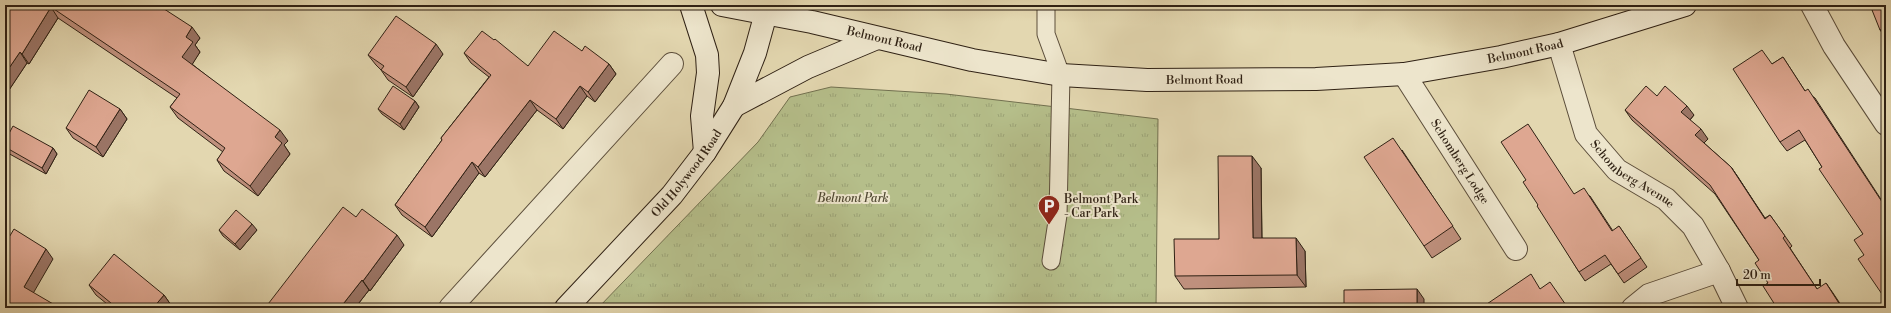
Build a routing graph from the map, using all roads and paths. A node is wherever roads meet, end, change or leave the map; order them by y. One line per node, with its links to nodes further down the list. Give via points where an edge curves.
1 (691, 5): 14 (street, via 707,55 708,73 702,116)
2 (722, 5): 6 (street, Belmont Road)
3 (1046, 5): 11 (lane, via 1046,34)
4 (1685, 5): 8 (street, Belmont Road)
5 (1812, 5): 13 (street, via 1834,46)
6 (766, 13): 7 (street, Belmont Road); 12 (street, Old Holywood Road, via 755,53)
7 (877, 38): 11 (street, Belmont Road, via 972,60); 12 (street, via 808,67)
8 (1559, 44): 10 (street, Belmont Road); 17 (street, Schomberg Avenue, via 1586,134 1616,170 1666,198 1693,226)
9 (672, 64): 18 (street)
10 (1404, 74): 11 (street, Belmont Road, via 1316,79 1155,80); 15 (street, Schomberg Lodge)
11 (1061, 75): 16 (lane, via 1058,215)
12 (734, 106): 14 (street, Old Holywood Road)
13 (1886, 124)
14 (705, 152): 19 (street, Old Holywood Road, via 672,195)
15 (1516, 249)
16 (1051, 261)
17 (1720, 271): 20 (street, via 1649,295); 21 (street, Schomberg Avenue)
18 (450, 308)
19 (566, 308)
20 (1633, 308)
21 (1737, 308)

